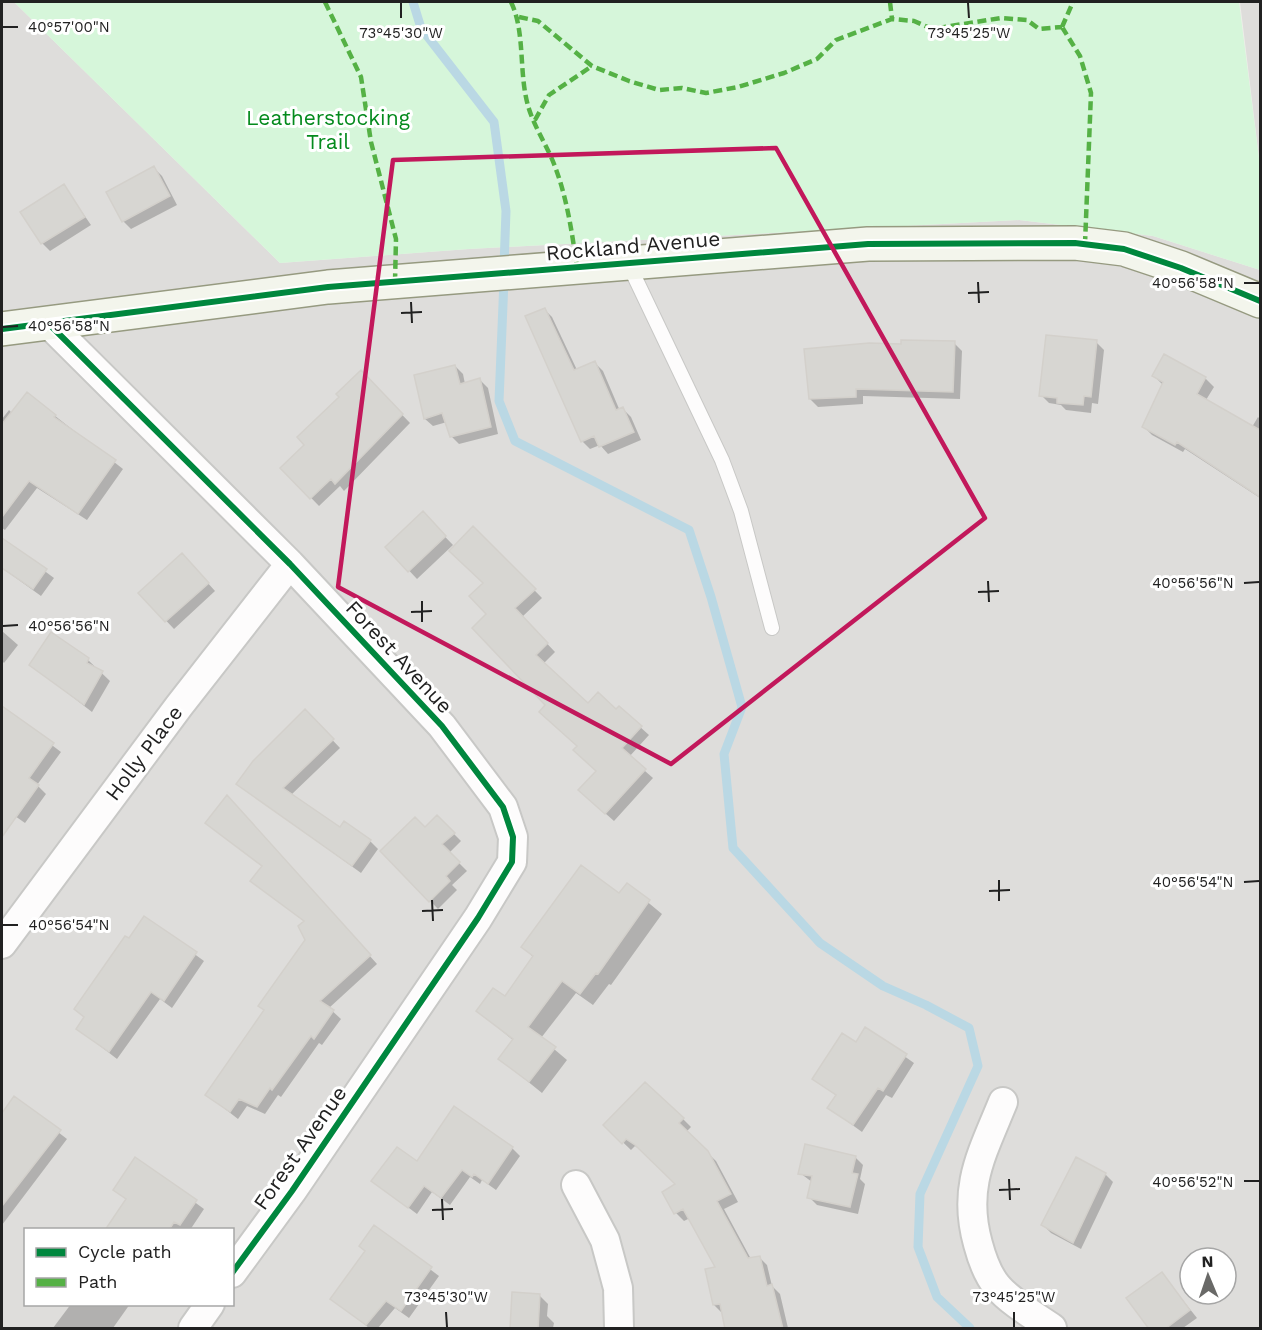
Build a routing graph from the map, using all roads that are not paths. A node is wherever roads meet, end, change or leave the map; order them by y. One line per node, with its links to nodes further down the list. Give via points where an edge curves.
1 (628, 263): 2 (street, Rockland Avenue, via 868,244 1075,243 1124,249); 3 (street, Rockland Avenue, via 328,287); 6 (lane, via 722,460 741,511)
2 (1260, 302)
3 (48, 323): 4 (street, Rockland Avenue); 5 (street, Forest Avenue)
4 (2, 329)
5 (290, 564): 7 (street, Holly Place, via 178,706); 10 (street, Forest Avenue, via 442,726 503,807 513,837 512,862 425,996)
6 (772, 628)
7 (2, 944)
8 (1003, 1102): 14 (street, via 970,1191 976,1240 982,1262 998,1287)
9 (576, 1185): 13 (street, via 605,1240 618,1288)
10 (234, 1270)
11 (209, 1306): 12 (street)
12 (193, 1329)
13 (619, 1329)
14 (1052, 1329)

